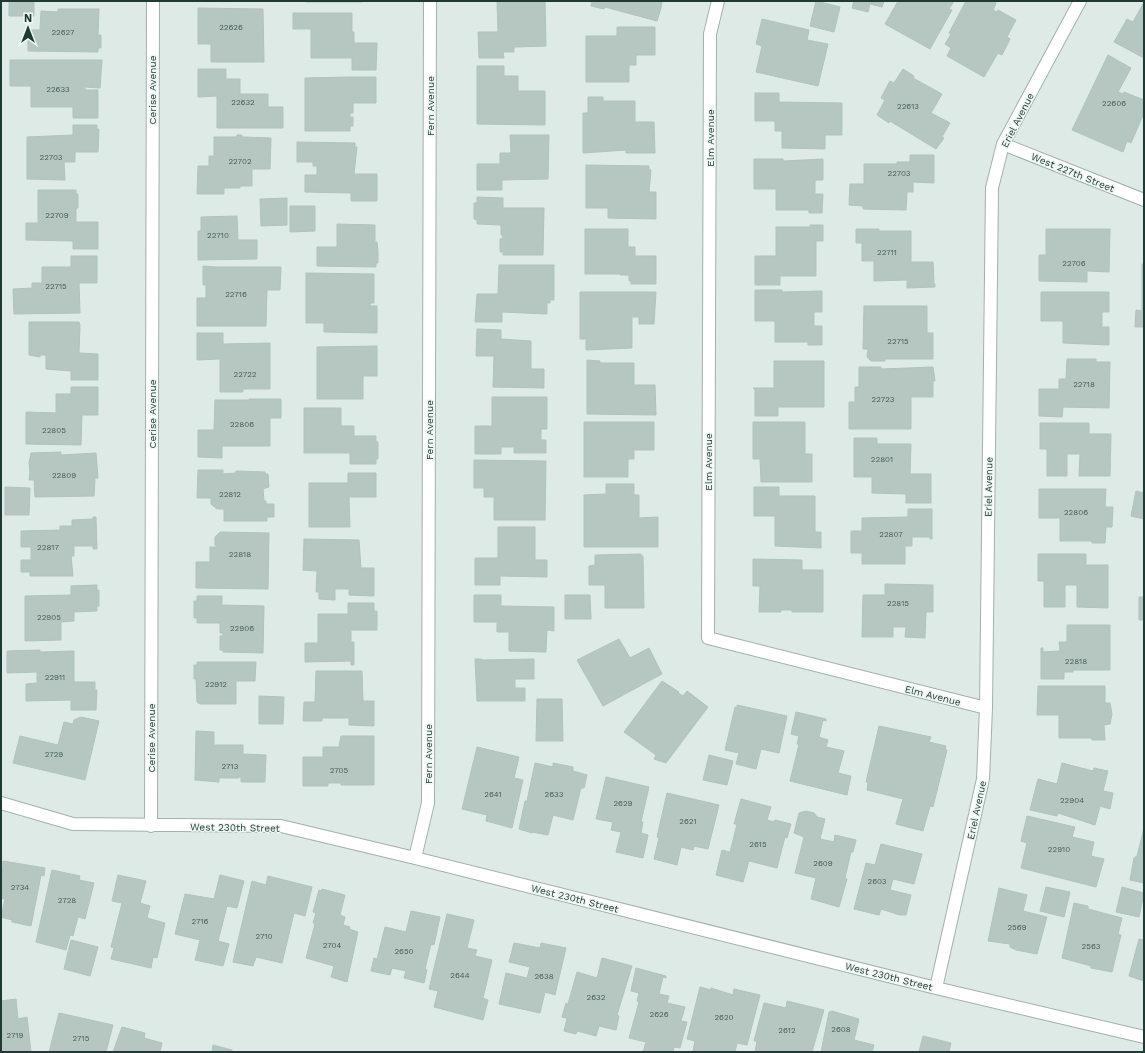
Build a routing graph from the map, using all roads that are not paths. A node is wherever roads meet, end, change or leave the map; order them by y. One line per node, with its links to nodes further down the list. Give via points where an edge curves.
1 (152, 1): 9 (street, Cerise Avenue)
2 (430, 1): 10 (street, Fern Avenue, via 428,803)
3 (718, 1): 7 (street, Elm Avenue, via 710,34 708,638)
4 (1080, 1): 5 (street, Eriel Avenue)
5 (1003, 144): 6 (street, West 227th Street); 7 (street, Eriel Avenue, via 992,188)
6 (1144, 200)
7 (986, 708): 11 (street, Eriel Avenue, via 983,779)
8 (1, 803): 9 (street, West 230th Street, via 73,824)
9 (151, 826): 10 (street, West 230th Street, via 281,826)
10 (415, 858): 11 (street, West 230th Street)
11 (936, 988): 12 (street, West 230th Street)
12 (1144, 1037)

